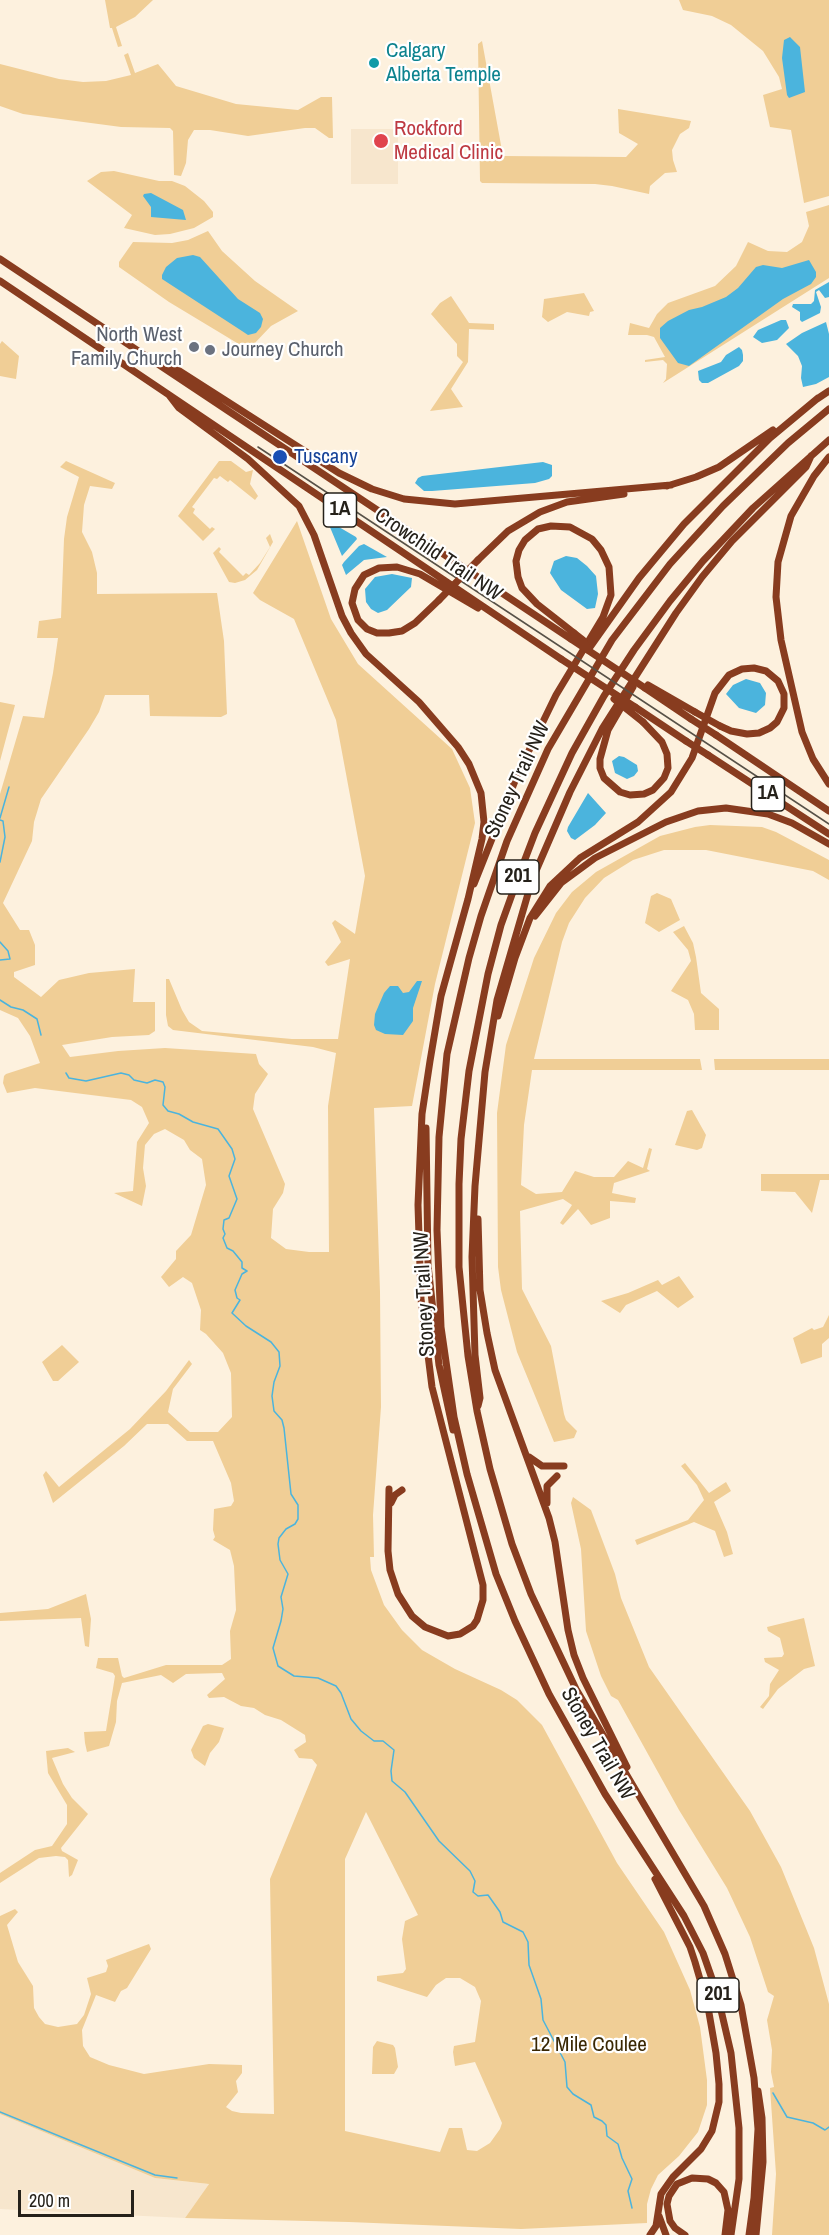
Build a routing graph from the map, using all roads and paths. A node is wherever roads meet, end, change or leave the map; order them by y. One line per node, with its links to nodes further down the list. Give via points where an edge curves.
1 (0, 259): 3 (highway, Crowchild Trail NW / 1A)
2 (0, 281): 5 (highway, Crowchild Trail NW / 1A)
3 (119, 337): 11 (highway, via 130,340 339,473 387,495 455,504); 13 (highway, Crowchild Trail NW / 1A)
4 (829, 391): 6 (highway)
5 (169, 395): 12 (highway, Crowchild Trail NW / 1A); 22 (highway, via 179,408 248,459 299,506 351,633 382,670 437,721 469,764 481,793 484,822)
6 (818, 398): 11 (highway, via 730,460); 16 (highway, via 756,451 684,524 619,605)
7 (829, 409): 30 (highway, Stoney Trail NW / 201, via 723,506 670,564 612,640 548,749 507,841 481,916 447,1054 437,1185 441,1327)
8 (829, 440): 9 (highway, Stoney Trail NW / 201)
9 (812, 453): 14 (highway, via 806,467 702,577); 27 (highway, Stoney Trail NW / 201, via 727,535 634,650 572,753 535,833 501,925 478,1019 461,1138 459,1268)
10 (829, 457): 18 (highway, via 808,484 791,516 779,555 776,597 781,640 802,732)
11 (671, 485): 12 (highway, bridge, via 548,508 508,531 478,560 439,600 422,618 396,632 383,634 363,625 353,609 352,598 368,572 398,567 420,574 499,621)
12 (511, 625): 15 (highway, Crowchild Trail NW / 1A, bridge)
13 (573, 636): 16 (highway, via 522,588 518,577 516,561 522,544 544,527 570,527 592,539 606,558 612,587 603,617); 17 (highway, 1A, bridge, via 583,640 590,651)
14 (645, 664): 15 (highway, bridge, via 608,730 600,768 604,778 620,792 640,795 653,790 668,768 665,749 656,734 644,722 605,692); 24 (highway, via 602,729 543,852 511,947)
15 (600, 684): 20 (highway, Crowchild Trail NW / 1A, bridge)
16 (553, 705): 22 (highway, via 519,771)
17 (693, 716): 19 (highway, 1A, bridge); 23 (highway, bridge, via 720,726 731,731 759,733 777,722 784,708 784,694 778,681 766,671 742,669 729,675 715,693 692,758 671,792 648,814 559,875 535,908)
18 (829, 784)
19 (829, 811)
20 (829, 834)
21 (829, 844): 23 (highway, via 786,820 755,811 710,809 681,816 595,858 570,875 538,912)
22 (468, 899): 25 (highway, via 441,996)
23 (515, 958): 24 (highway)
24 (488, 1053): 26 (highway)
25 (426, 1090): 30 (highway, via 426,1225 434,1321 450,1419); 35 (highway, via 418,1205 421,1299 432,1387 482,1576 483,1600 473,1626 460,1634 441,1635 412,1616 390,1570)
26 (477, 1162): 27 (highway, via 471,1265 474,1355 480,1398); 28 (highway, via 479,1275 487,1333 503,1395)
27 (477, 1411): 37 (highway, Stoney Trail NW / 201, via 500,1505 531,1594 563,1665)
28 (528, 1456): 29 (highway, via 542,1466); 34 (highway)
29 (564, 1466)
30 (467, 1474): 36 (highway, Stoney Trail NW / 201, via 496,1574 515,1621 549,1694)
31 (556, 1476): 34 (highway, via 546,1491)
32 (389, 1489): 35 (highway)
33 (402, 1490): 35 (highway, via 393,1498)
34 (549, 1518): 37 (highway, via 574,1655)
35 (387, 1526)
36 (605, 1794): 39 (highway, via 690,1947 708,2007 719,2070 719,2102 712,2131 701,2149 672,2177 662,2194); 44 (highway, Stoney Trail NW / 201, via 684,1916 717,1993 731,2053 739,2128 739,2179)
37 (653, 1818): 38 (highway, Stoney Trail NW / 201, via 693,1883 725,1954 741,2005)
38 (754, 2078): 45 (highway, Stoney Trail NW / 201, via 758,2153); 46 (highway, via 761,2100 763,2146)
39 (658, 2216): 40 (highway); 41 (highway)
40 (650, 2235)
41 (666, 2235)
42 (685, 2235): 43 (highway, via 670,2221 667,2204 677,2184 692,2178 708,2179 724,2192 728,2210)
43 (725, 2235)
44 (731, 2235)
45 (749, 2235)
46 (756, 2235)

